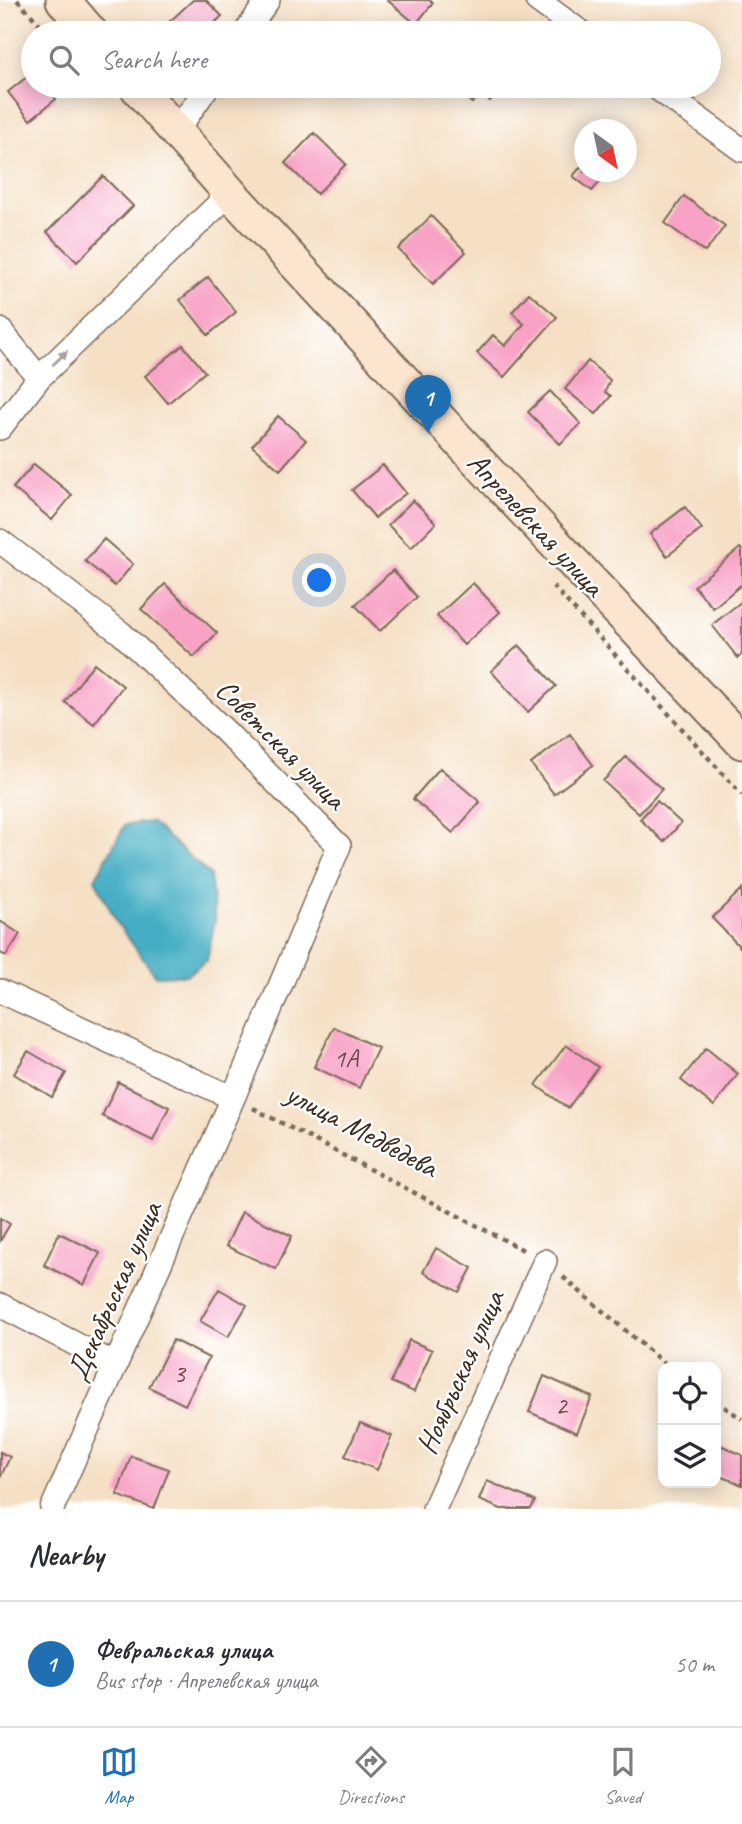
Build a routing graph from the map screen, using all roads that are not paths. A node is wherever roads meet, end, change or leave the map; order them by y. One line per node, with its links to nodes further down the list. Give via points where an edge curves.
1 (63, 0): 4 (street)
2 (268, 0): 5 (street)
3 (537, 0): 6 (street)
4 (81, 21)
5 (253, 21)
6 (566, 21)
7 (146, 98): 10 (street, Апрелевская улица)
8 (200, 98): 10 (street)
9 (670, 98): 11 (street)
10 (176, 132): 12 (street, Апрелевская улица)
11 (742, 150)
12 (230, 193): 14 (street, one-way to 12); 17 (street, Апрелевская улица)
13 (0, 330): 14 (street)
14 (39, 378): 15 (street)
15 (0, 428)
16 (0, 541): 19 (street, Советская улица, via 121,633 339,846)
17 (742, 742)
18 (0, 991): 19 (street)
19 (233, 1098): 22 (street, Декабрьская улица)
20 (545, 1261): 24 (street, Ноябрьская улица)
21 (0, 1306): 22 (street)
22 (116, 1365): 23 (street, Декабрьская улица)
23 (52, 1509)
24 (434, 1509)

